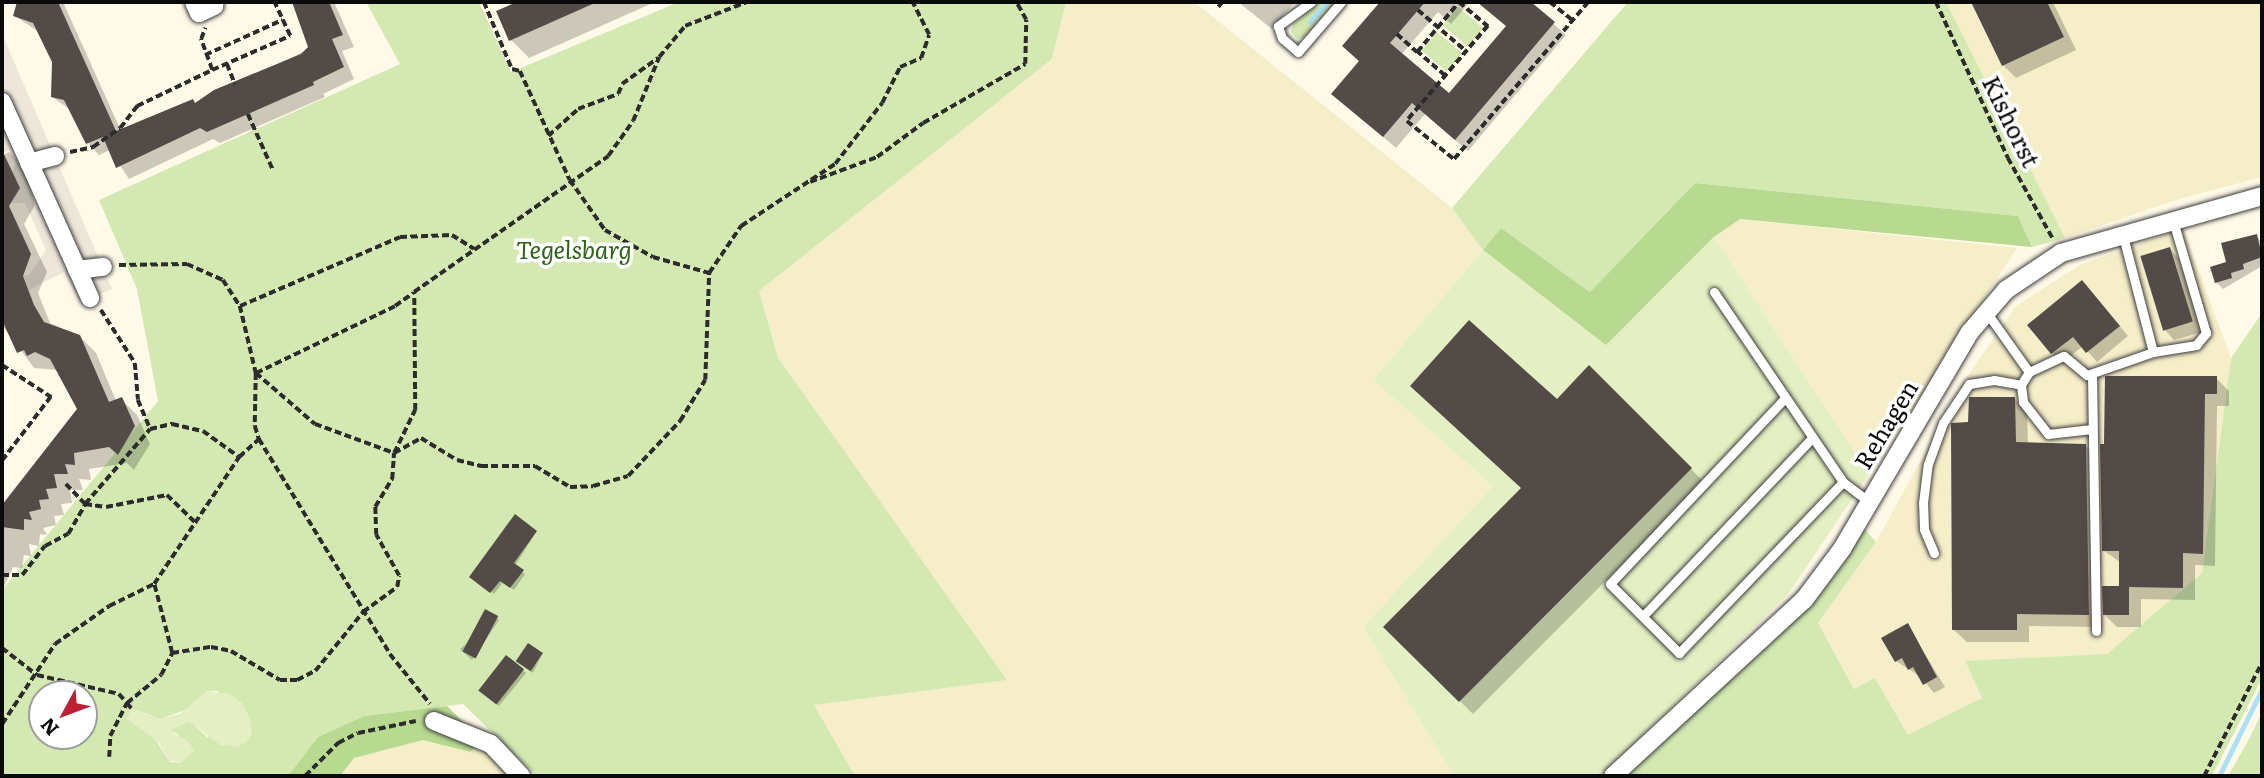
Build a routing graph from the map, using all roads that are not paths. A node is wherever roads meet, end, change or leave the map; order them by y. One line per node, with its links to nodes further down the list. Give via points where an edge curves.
1 (194, 2): 4 (street, via 199,13)
2 (1311, 2): 3 (lane, via 1278,26 1282,38 1298,52)
3 (1341, 2)
4 (214, 6)
5 (2, 102): 6 (street)
6 (8, 132): 8 (street)
7 (55, 156): 8 (street)
8 (29, 163): 13 (street)
9 (2262, 196): 10 (street, Rehagen)
10 (2173, 221): 11 (street, Rehagen); 17 (lane, via 2206,333 2196,345)
11 (2123, 236): 16 (street, Rehagen, via 2061,253 2006,290); 17 (lane)
12 (103, 267): 13 (street)
13 (77, 270): 15 (street)
14 (1714, 292): 21 (lane)
15 (90, 298)
16 (1986, 312): 18 (lane); 25 (street, Rehagen)
17 (2153, 352): 19 (lane)
18 (2029, 372): 19 (lane, via 2064,356); 20 (lane)
19 (2092, 374): 22 (lane)
20 (2021, 385): 22 (lane, via 2023,402 2048,434); 26 (lane, via 1994,380 1969,384 1943,423 1928,464 1923,503 1924,529)
21 (1785, 398): 23 (lane); 27 (lane, via 1610,584)
22 (2092, 429): 28 (lane)
23 (1812, 438): 24 (lane); 27 (lane)
24 (1843, 482): 25 (lane); 27 (lane, via 1679,653)
25 (1867, 500): 31 (street, Rehagen, via 1842,549 1804,600)
26 (1934, 553)
27 (1643, 616)
28 (2096, 631)
29 (435, 721): 30 (street, via 491,744)
30 (522, 776)
31 (1613, 776)

